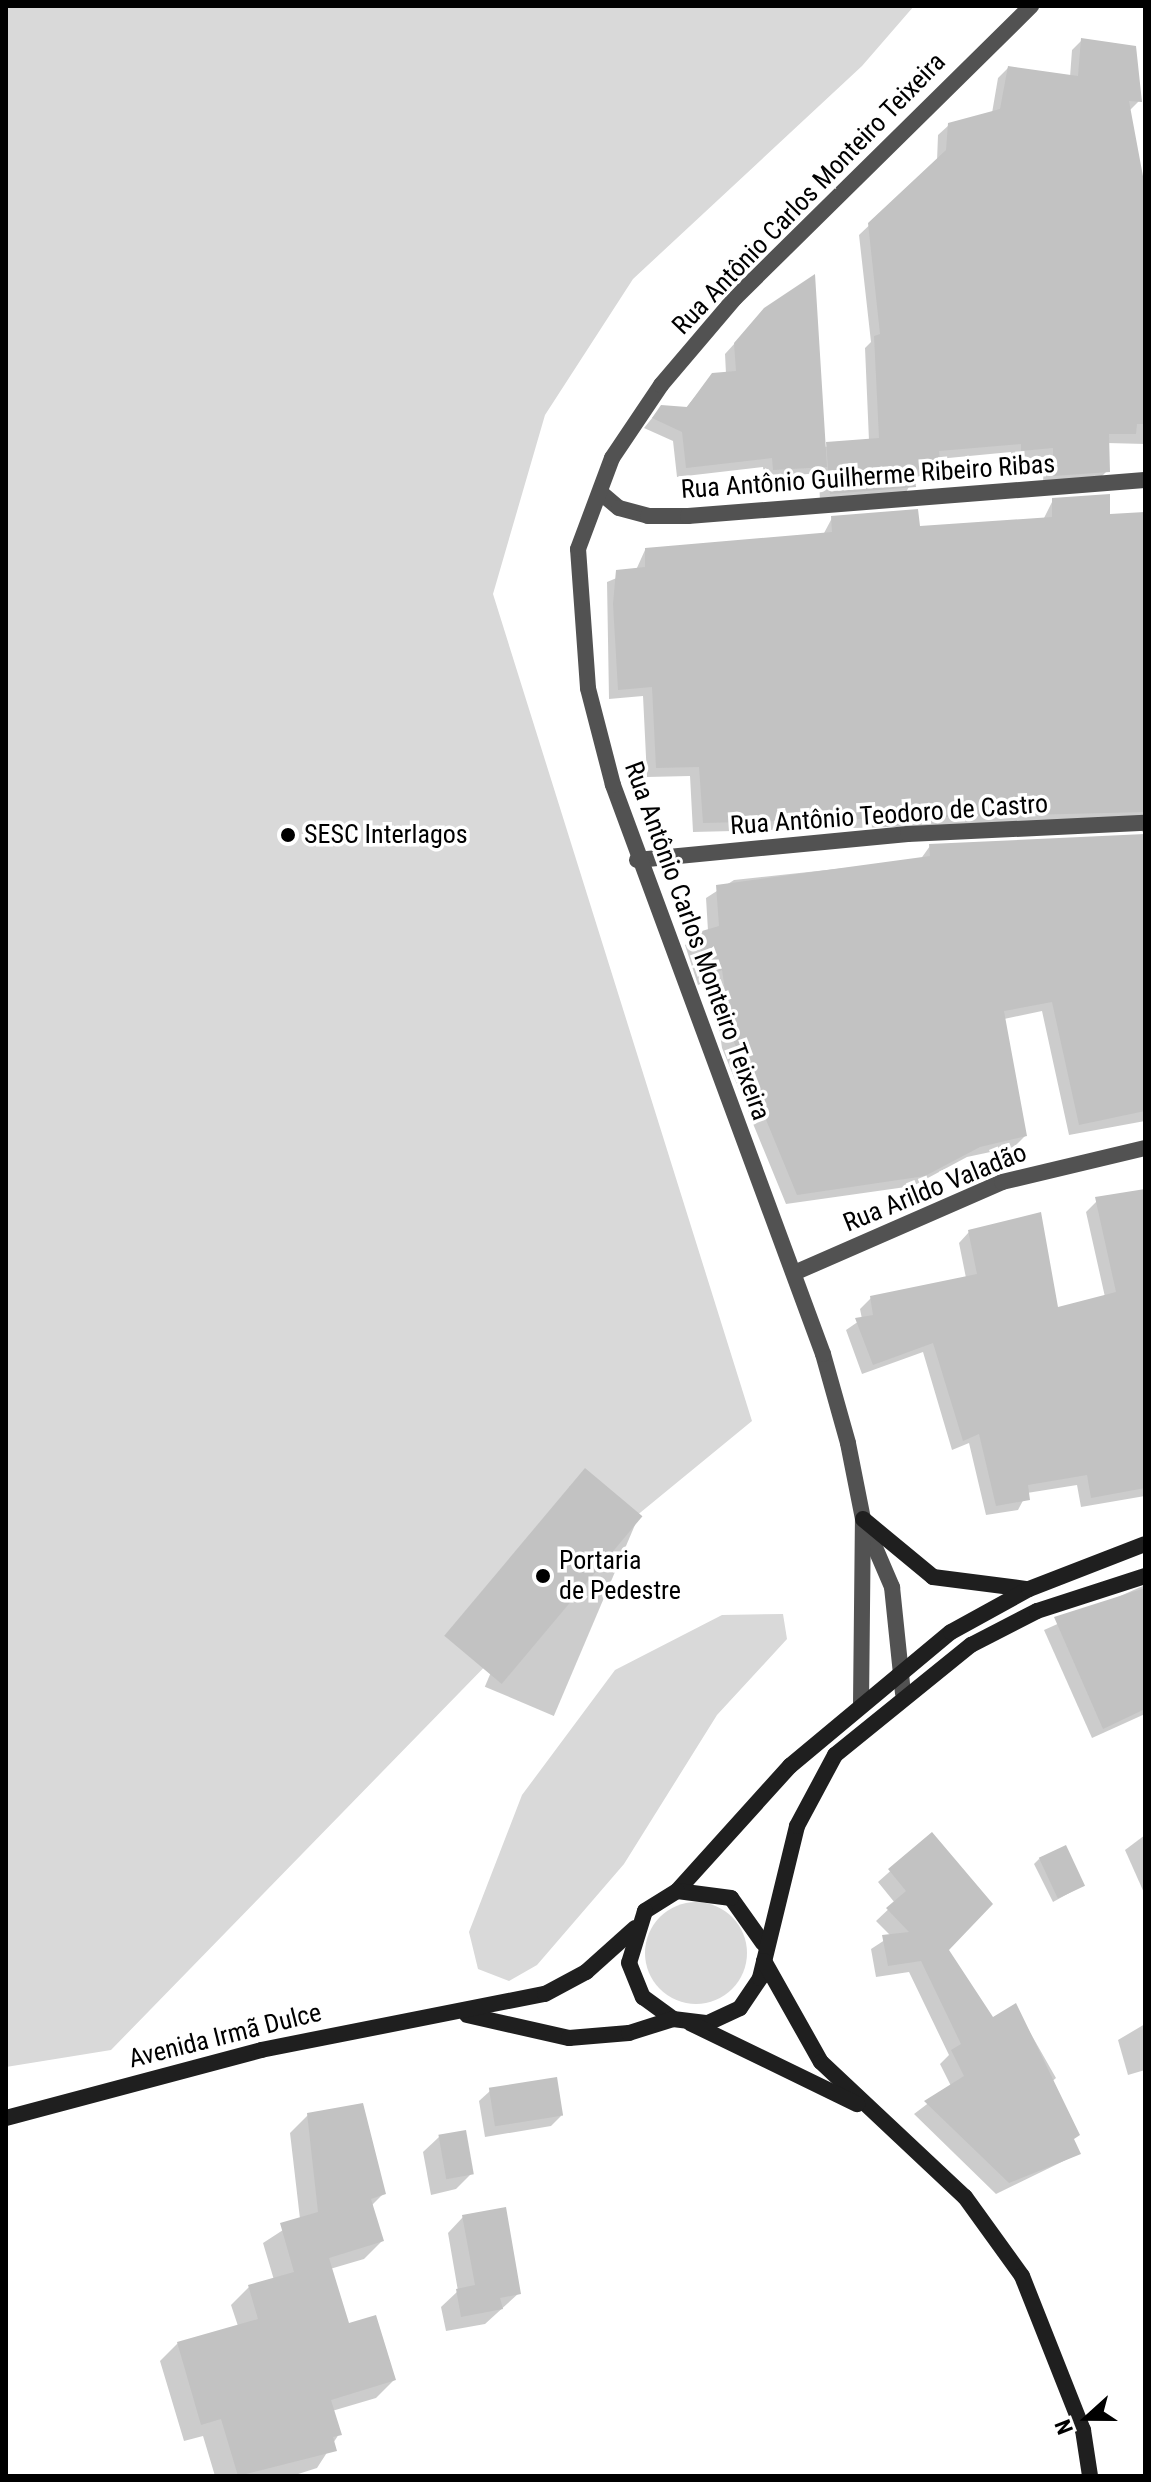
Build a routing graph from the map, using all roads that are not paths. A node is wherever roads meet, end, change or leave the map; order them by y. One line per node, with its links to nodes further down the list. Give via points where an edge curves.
1 (1031, 6): 3 (street, Rua Antônio Carlos Monteiro Teixeira, via 735,298 661,385 612,458)
2 (1145, 480): 3 (street, Rua Antônio Guilherme Ribeiro Ribas, via 688,516 648,516 619,508)
3 (601, 493): 5 (street, Rua Antônio Carlos Monteiro Teixeira, via 578,549 579,618 588,688)
4 (1145, 823): 5 (street, Rua Antônio Teodoro de Castro, via 908,834)
5 (637, 860): 7 (street, Rua Antônio Carlos Monteiro Teixeira)
6 (1145, 1148): 7 (street, Rua Arildo Valadão, via 1002,1182)
7 (794, 1273): 8 (street, Rua Antônio Carlos Monteiro Teixeira, via 823,1354)
8 (863, 1519): 11 (main road, via 933,1577); 12 (street, Rua Antônio Carlos Monteiro Teixeira, via 892,1587); 14 (street, Rua Antônio Carlos Monteiro Teixeira)
9 (1145, 1544): 11 (main road)
10 (1145, 1576): 13 (main road, via 1037,1611)
11 (1029, 1589): 12 (main road)
12 (901, 1670): 13 (street, Rua Antônio Carlos Monteiro Teixeira); 14 (main road)
13 (903, 1693): 17 (main road, via 835,1755 813,1787)
14 (861, 1704): 15 (main road, via 790,1766)
15 (677, 1891): 16 (main road, via 645,1911); 17 (main road, via 731,1898)
16 (635, 1927): 19 (main road, Avenida Irmã Dulce, via 586,1972 545,1994); 20 (main road, via 634,1981)
17 (763, 1943): 18 (main road)
18 (764, 1961): 21 (main road, via 740,2008); 22 (main road, via 799,2030)
19 (457, 2012): 20 (main road, Avenida Irmã Dulce, via 569,2038 629,2033); 23 (main road, Avenida Irmã Dulce, via 261,2050)
20 (673, 2019): 21 (main road)
21 (690, 2023): 22 (main road)
22 (865, 2107): 24 (main road, via 965,2197 1022,2276 1074,2403)
23 (6, 2118)
24 (1090, 2476)

